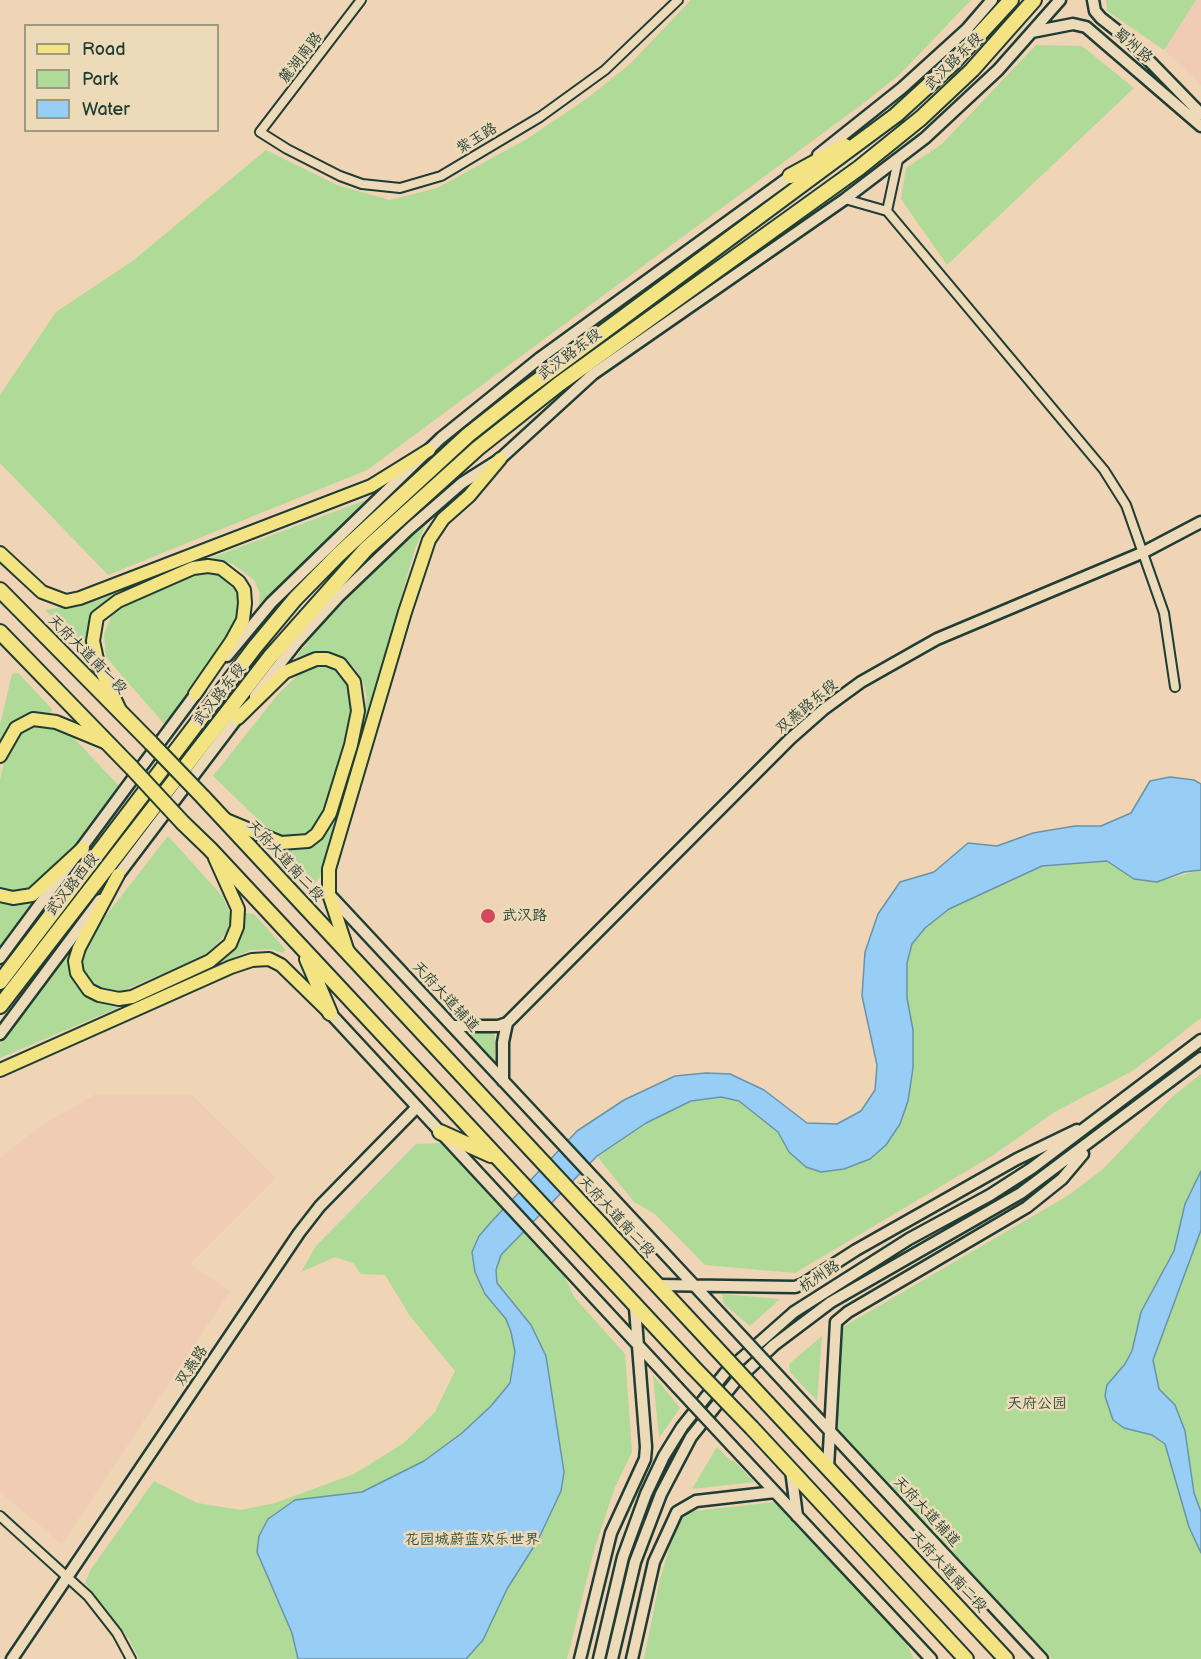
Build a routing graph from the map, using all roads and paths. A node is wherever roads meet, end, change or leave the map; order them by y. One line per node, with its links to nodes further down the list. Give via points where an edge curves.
1 (361, 0): 12 (street, 麓湖南路)
2 (678, 0): 12 (street, 紫玉路, via 586,85 472,158 418,184 400,188 362,184)
3 (992, 0): 14 (main road, via 967,29 902,88)
4 (1011, 0): 10 (highway, 武汉路东段, via 954,62)
5 (1034, 0): 31 (highway, 武汉路东段, via 972,70 921,118 859,168 559,384 411,507 366,549 277,649)
6 (1060, 0): 8 (main road)
7 (1093, 0): 9 (main road, 蜀州路, via 1095,12 1129,40)
8 (1032, 32): 11 (main road, 蜀州路, via 1073,24 1086,27); 13 (main road, via 958,110)
9 (1201, 114)
10 (896, 116): 14 (highway); 30 (highway, 武汉路东段, via 579,348 450,450 295,599)
11 (1201, 126)
12 (260, 132)
13 (898, 160): 15 (main road); 16 (street)
14 (790, 176): 17 (main road, via 540,358)
15 (845, 199): 16 (street); 18 (main road, via 593,374)
16 (887, 211): 20 (street, via 1104,470 1126,505)
17 (429, 450): 21 (main road, via 388,478 362,490 80,598 66,601 42,592); 25 (main road, via 271,603)
18 (500, 459): 27 (main road, via 462,483 339,596 297,642); 37 (main road, via 469,496 443,519 429,540 329,869)
19 (1201, 522): 20 (main road, 双燕路东段)
20 (1144, 552): 24 (street, via 1164,613); 45 (main road, 双燕路东段, via 937,639 861,682 824,709)
21 (0, 553)
22 (0, 590): 26 (highway, 天府大道南一段)
23 (0, 632): 28 (highway)
24 (1175, 687)
25 (195, 694): 26 (main road, via 231,642 243,620 245,603 239,582 221,568 208,566 193,568 118,601 98,617 93,641 98,664); 34 (main road)
26 (123, 714): 32 (highway, 天府大道南一段, bridge)
27 (238, 718): 33 (main road, via 285,672 316,658 340,664 354,682 358,711 351,745 330,813 317,834 301,842 281,843); 36 (main road)
28 (110, 744): 29 (main road, via 56,722 33,719 16,728); 35 (highway, bridge)
29 (0, 756)
30 (157, 777): 42 (highway, 武汉路西段)
31 (171, 784): 43 (highway, 武汉路西段)
32 (203, 797): 33 (highway, 天府大道南二段)
33 (222, 818): 40 (highway, 天府大道南二段)
34 (83, 848): 38 (main road, via 32,895); 41 (main road)
35 (210, 849): 36 (main road, via 238,909 237,927 230,944 210,961 132,997 119,999 89,990 77,973 75,961); 39 (highway)
36 (118, 876): 47 (main road)
37 (329, 894): 40 (main road); 46 (main road, 天府大道辅道)
38 (0, 895)
39 (303, 948): 44 (highway); 56 (highway)
40 (348, 954): 57 (highway, 天府大道南二段)
41 (0, 958)
42 (0, 982)
43 (0, 1006)
44 (330, 1013): 50 (main road, via 281,965 269,959 252,960); 52 (main road)
45 (507, 1023): 46 (main road); 51 (main road)
46 (452, 1026): 51 (main road, 天府大道辅道)
47 (0, 1034)
48 (1201, 1041): 53 (main road, 杭州路)
49 (1201, 1058): 55 (main road, 杭州路)
50 (0, 1070)
51 (503, 1080): 58 (main road, 天府大道辅道)
52 (417, 1107): 54 (main road); 67 (main road, 双燕路, via 320,1206 299,1233)
53 (1101, 1118): 58 (main road, via 1017,1159 803,1284); 71 (main road, 杭州路, via 990,1196 909,1239 794,1312 725,1373 682,1428 646,1494 623,1557)
54 (440, 1132): 56 (highway); 60 (main road)
55 (1097, 1139): 61 (main road, via 1062,1179 1028,1207 840,1318 834,1329); 72 (main road, 杭州路, via 1021,1192 831,1302 774,1345 735,1382 691,1437 661,1494 635,1562)
56 (498, 1158): 59 (highway)
57 (658, 1285): 58 (main road); 62 (highway, 天府大道南二段, bridge)
58 (694, 1285): 61 (main road, 天府大道辅道, bridge)
59 (635, 1308): 60 (main road); 63 (highway, bridge)
60 (639, 1346): 64 (main road, bridge); 70 (main road, via 645,1459 611,1533)
61 (829, 1430): 62 (main road); 77 (main road, 天府大道辅道)
62 (828, 1468): 76 (highway, 天府大道南二段)
63 (791, 1469): 66 (main road); 75 (highway)
64 (775, 1492): 66 (main road); 73 (main road, via 696,1501 677,1512 654,1562)
65 (0, 1516): 67 (street)
66 (797, 1516): 74 (main road)
67 (69, 1577): 68 (main road, 双燕路); 69 (street, via 117,1633)
68 (12, 1659)
69 (131, 1659)
70 (580, 1659)
71 (599, 1659)
72 (612, 1659)
73 (632, 1659)
74 (931, 1659)
75 (966, 1659)
76 (1006, 1659)
77 (1042, 1659)

